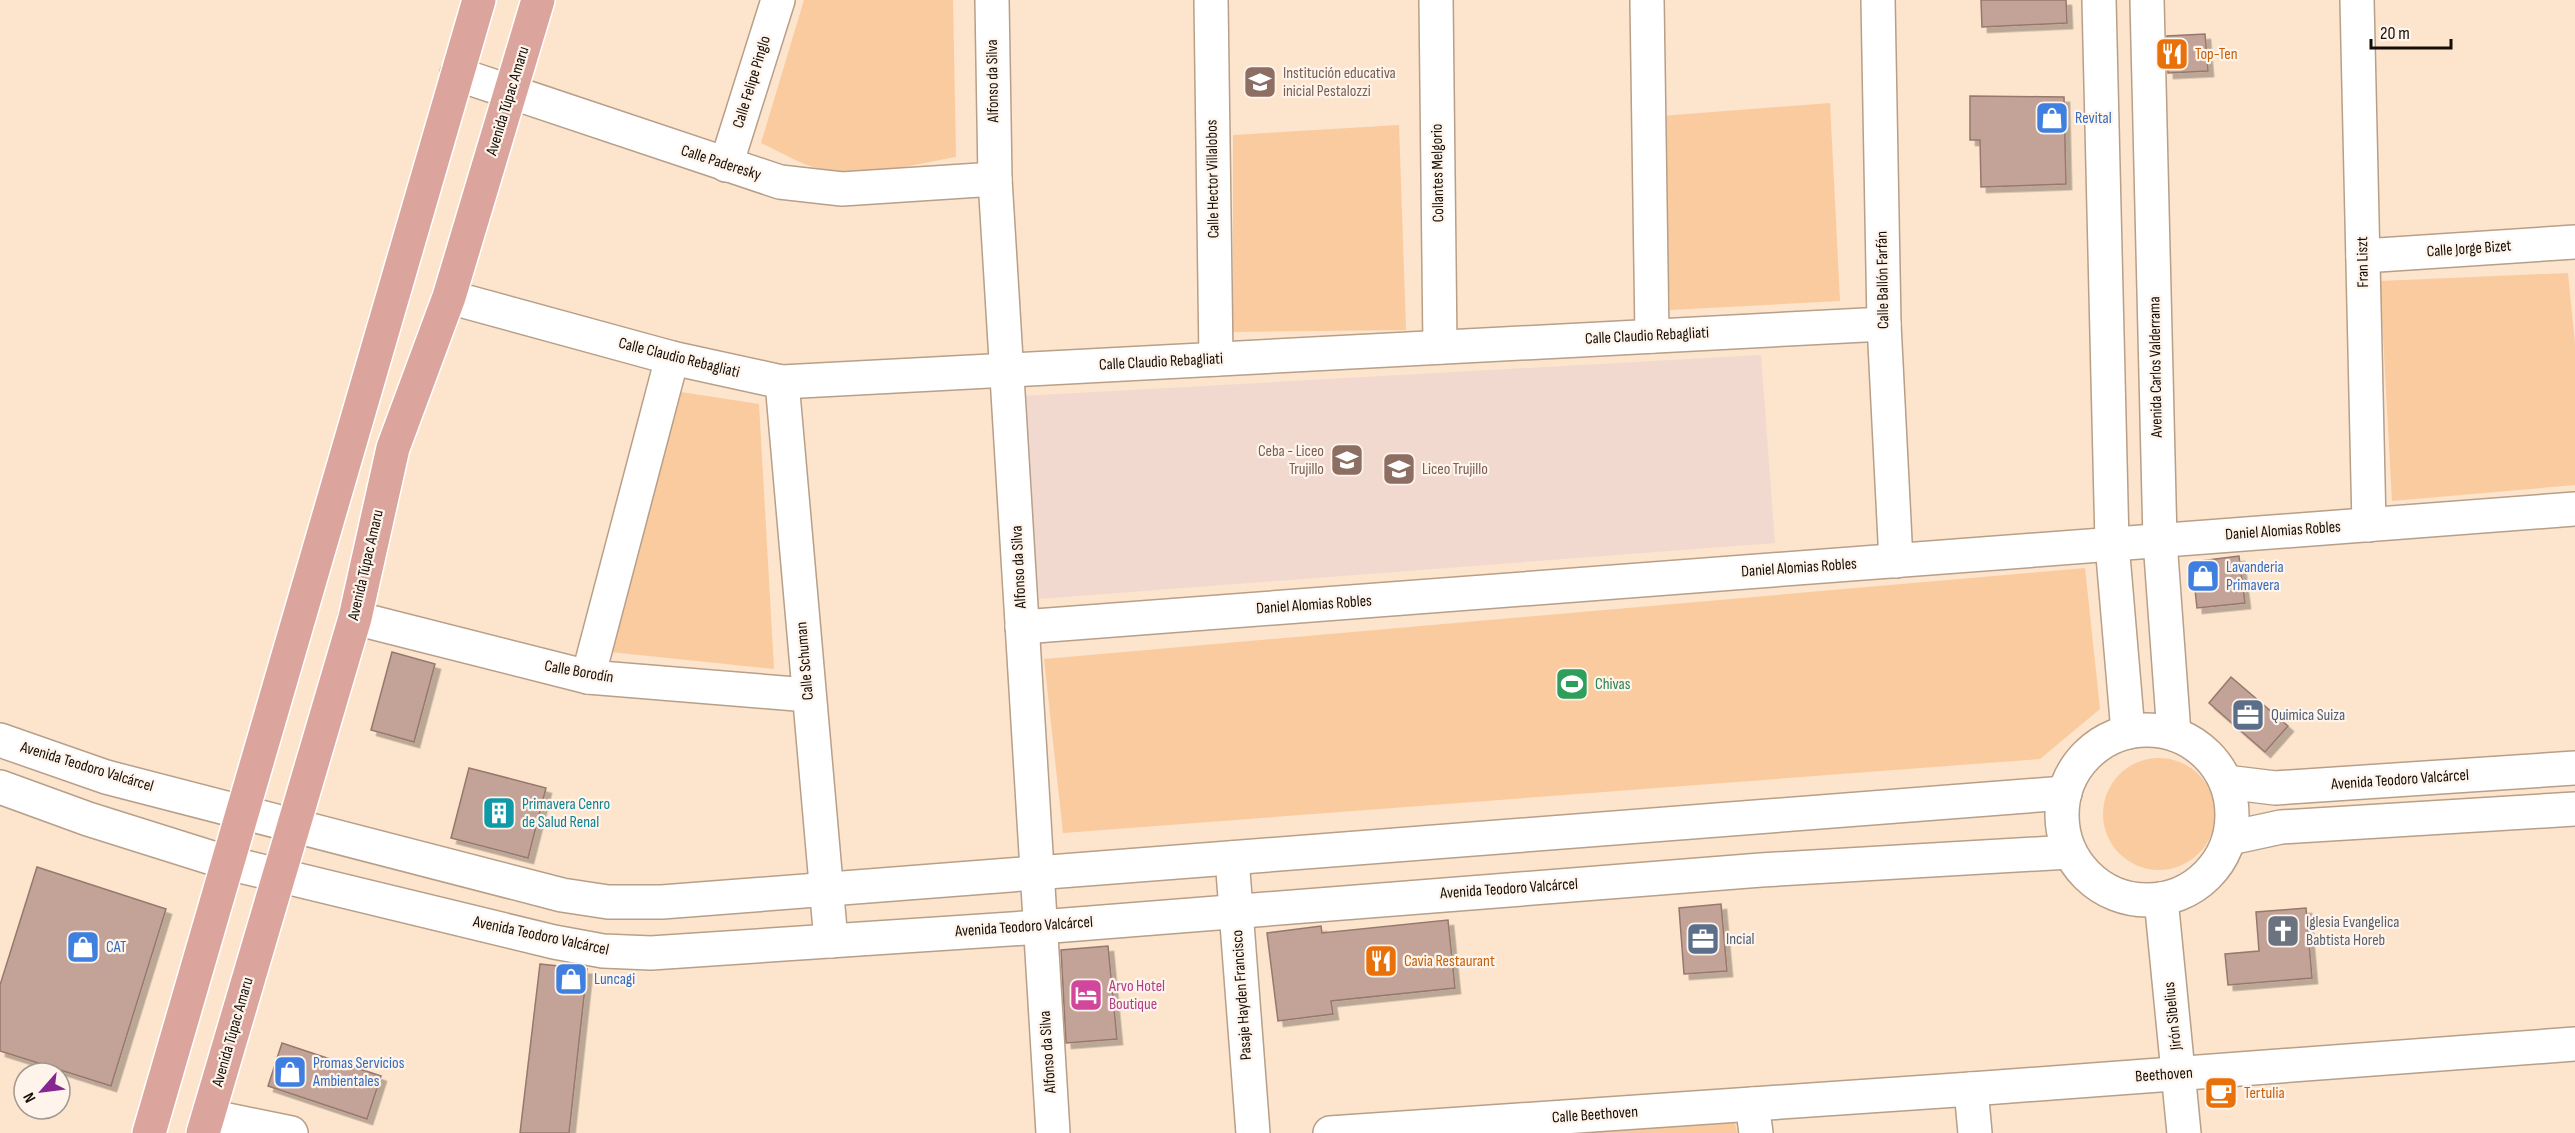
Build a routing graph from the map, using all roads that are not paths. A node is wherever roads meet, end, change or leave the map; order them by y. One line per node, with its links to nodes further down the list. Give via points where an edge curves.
1 (479, 0): 12 (main road)
2 (538, 0): 13 (main road, Avenida Túpac Amaru)
3 (778, 0): 14 (street, Calle Felipe Pinglo)
4 (992, 0): 15 (street, Alfonso da Silva)
5 (1211, 0): 23 (street, Calle Hector Villalobos)
6 (1436, 0): 21 (street, Collantes Melgorio)
7 (1647, 0): 20 (street)
8 (1878, 0): 19 (street, Calle Ballón Farfán)
9 (2098, 0): 29 (street)
10 (2147, 0): 28 (street, Avenida Carlos Valderrama)
11 (2357, 0): 17 (street, Fran Liszt)
12 (457, 74): 13 (street, Calle Paderesky); 43 (main road)
13 (510, 92): 14 (street, Calle Paderesky); 18 (main road, Avenida Túpac Amaru)
14 (726, 165): 15 (street, Calle Paderesky, via 780,182 843,189)
15 (995, 179): 24 (street, Alfonso da Silva)
16 (2575, 242): 17 (street, Calle Jorge Bizet)
17 (2363, 256): 27 (street, Fran Liszt)
18 (449, 297): 22 (street, Calle Claudio Rebagliati); 31 (main road, Avenida Túpac Amaru, via 393,448)
19 (1884, 324): 20 (street, Calle Claudio Rebagliati); 30 (street, Calle Ballón Farfán)
20 (1652, 336): 21 (street, Calle Claudio Rebagliati)
21 (1440, 347): 23 (street, Calle Claudio Rebagliati)
22 (672, 358): 25 (street, Calle Claudio Rebagliati); 33 (street)
23 (1216, 359): 24 (street, Calle Claudio Rebagliati)
24 (1007, 370): 25 (street, Calle Claudio Rebagliati); 32 (street, Alfonso da Silva)
25 (782, 382): 34 (street, Calle Schuman)
26 (2575, 509): 27 (street, Daniel Alomias Robles)
27 (2369, 525): 28 (street, Daniel Alomias Robles)
28 (2160, 541): 29 (street, Daniel Alomias Robles); 36 (street, Avenida Carlos Valderrama)
29 (2112, 544): 30 (street, Daniel Alomias Robles); 35 (street)
30 (1896, 561): 32 (street, Daniel Alomias Robles)
31 (355, 618): 33 (street, Calle Borodín); 45 (main road, Avenida Túpac Amaru)
32 (1022, 627): 51 (street, Alfonso da Silva)
33 (588, 677): 34 (street, Calle Borodín)
34 (808, 695): 53 (street, Calle Schuman)
35 (2128, 732): 36 (street); 41 (street, via 2088,753 2074,771)
36 (2174, 734): 39 (street, via 2202,750)
37 (0, 740): 43 (street, Avenida Teodoro Valcárcel, via 106,777)
38 (2575, 768): 39 (street, Avenida Teodoro Valcárcel, via 2275,788)
39 (2226, 782): 46 (street, via 2232,810)
40 (0, 787): 49 (street, Avenida Teodoro Valcárcel)
41 (2065, 793): 44 (street, Avenida Teodoro Valcárcel); 47 (street, via 2063,824)
42 (2575, 809): 46 (street, via 2281,827)
43 (242, 811): 45 (street, Avenida Teodoro Valcárcel); 49 (main road)
44 (1755, 817): 48 (street, Avenida Teodoro Valcárcel); 50 (street)
45 (294, 826): 52 (main road, Avenida Túpac Amaru); 53 (street, Avenida Teodoro Valcárcel, via 562,895 608,902 662,902)
46 (2230, 838): 54 (street, via 2220,860 2204,879 2184,892)
47 (2069, 852): 50 (street, Avenida Teodoro Valcárcel); 54 (street, via 2085,873 2107,890 2133,899)
48 (1232, 858): 51 (street, Avenida Teodoro Valcárcel); 55 (street, Pasaje Hayden Francisco)
49 (228, 863): 52 (street, Avenida Teodoro Valcárcel); 63 (main road)
50 (1761, 870): 55 (street, Avenida Teodoro Valcárcel)
51 (1037, 873): 53 (street, Avenida Teodoro Valcárcel); 56 (street, Alfonso da Silva)
52 (279, 876): 57 (street, Avenida Teodoro Valcárcel, via 603,951 651,953); 62 (main road, Avenida Túpac Amaru)
53 (827, 888): 57 (street, Calle Schuman)
54 (2161, 899): 59 (street, Jirón Sibelius)
55 (1236, 910): 56 (street, Avenida Teodoro Valcárcel); 66 (street, Pasaje Hayden Francisco)
56 (1040, 927): 57 (street, Avenida Teodoro Valcárcel); 65 (street, Alfonso da Silva)
57 (831, 941)
58 (2575, 1044): 59 (street, Beethoven)
59 (2178, 1074): 60 (street, Beethoven); 69 (street, Jirón Sibelius)
60 (1971, 1089): 61 (street, Beethoven); 68 (street)
61 (1754, 1118): 67 (street, Calle Beethoven)
62 (206, 1124): 64 (street)
63 (149, 1133)
64 (291, 1133)
65 (1053, 1133)
66 (1253, 1133)
67 (1330, 1133)
68 (1975, 1133)
69 (2184, 1133)

